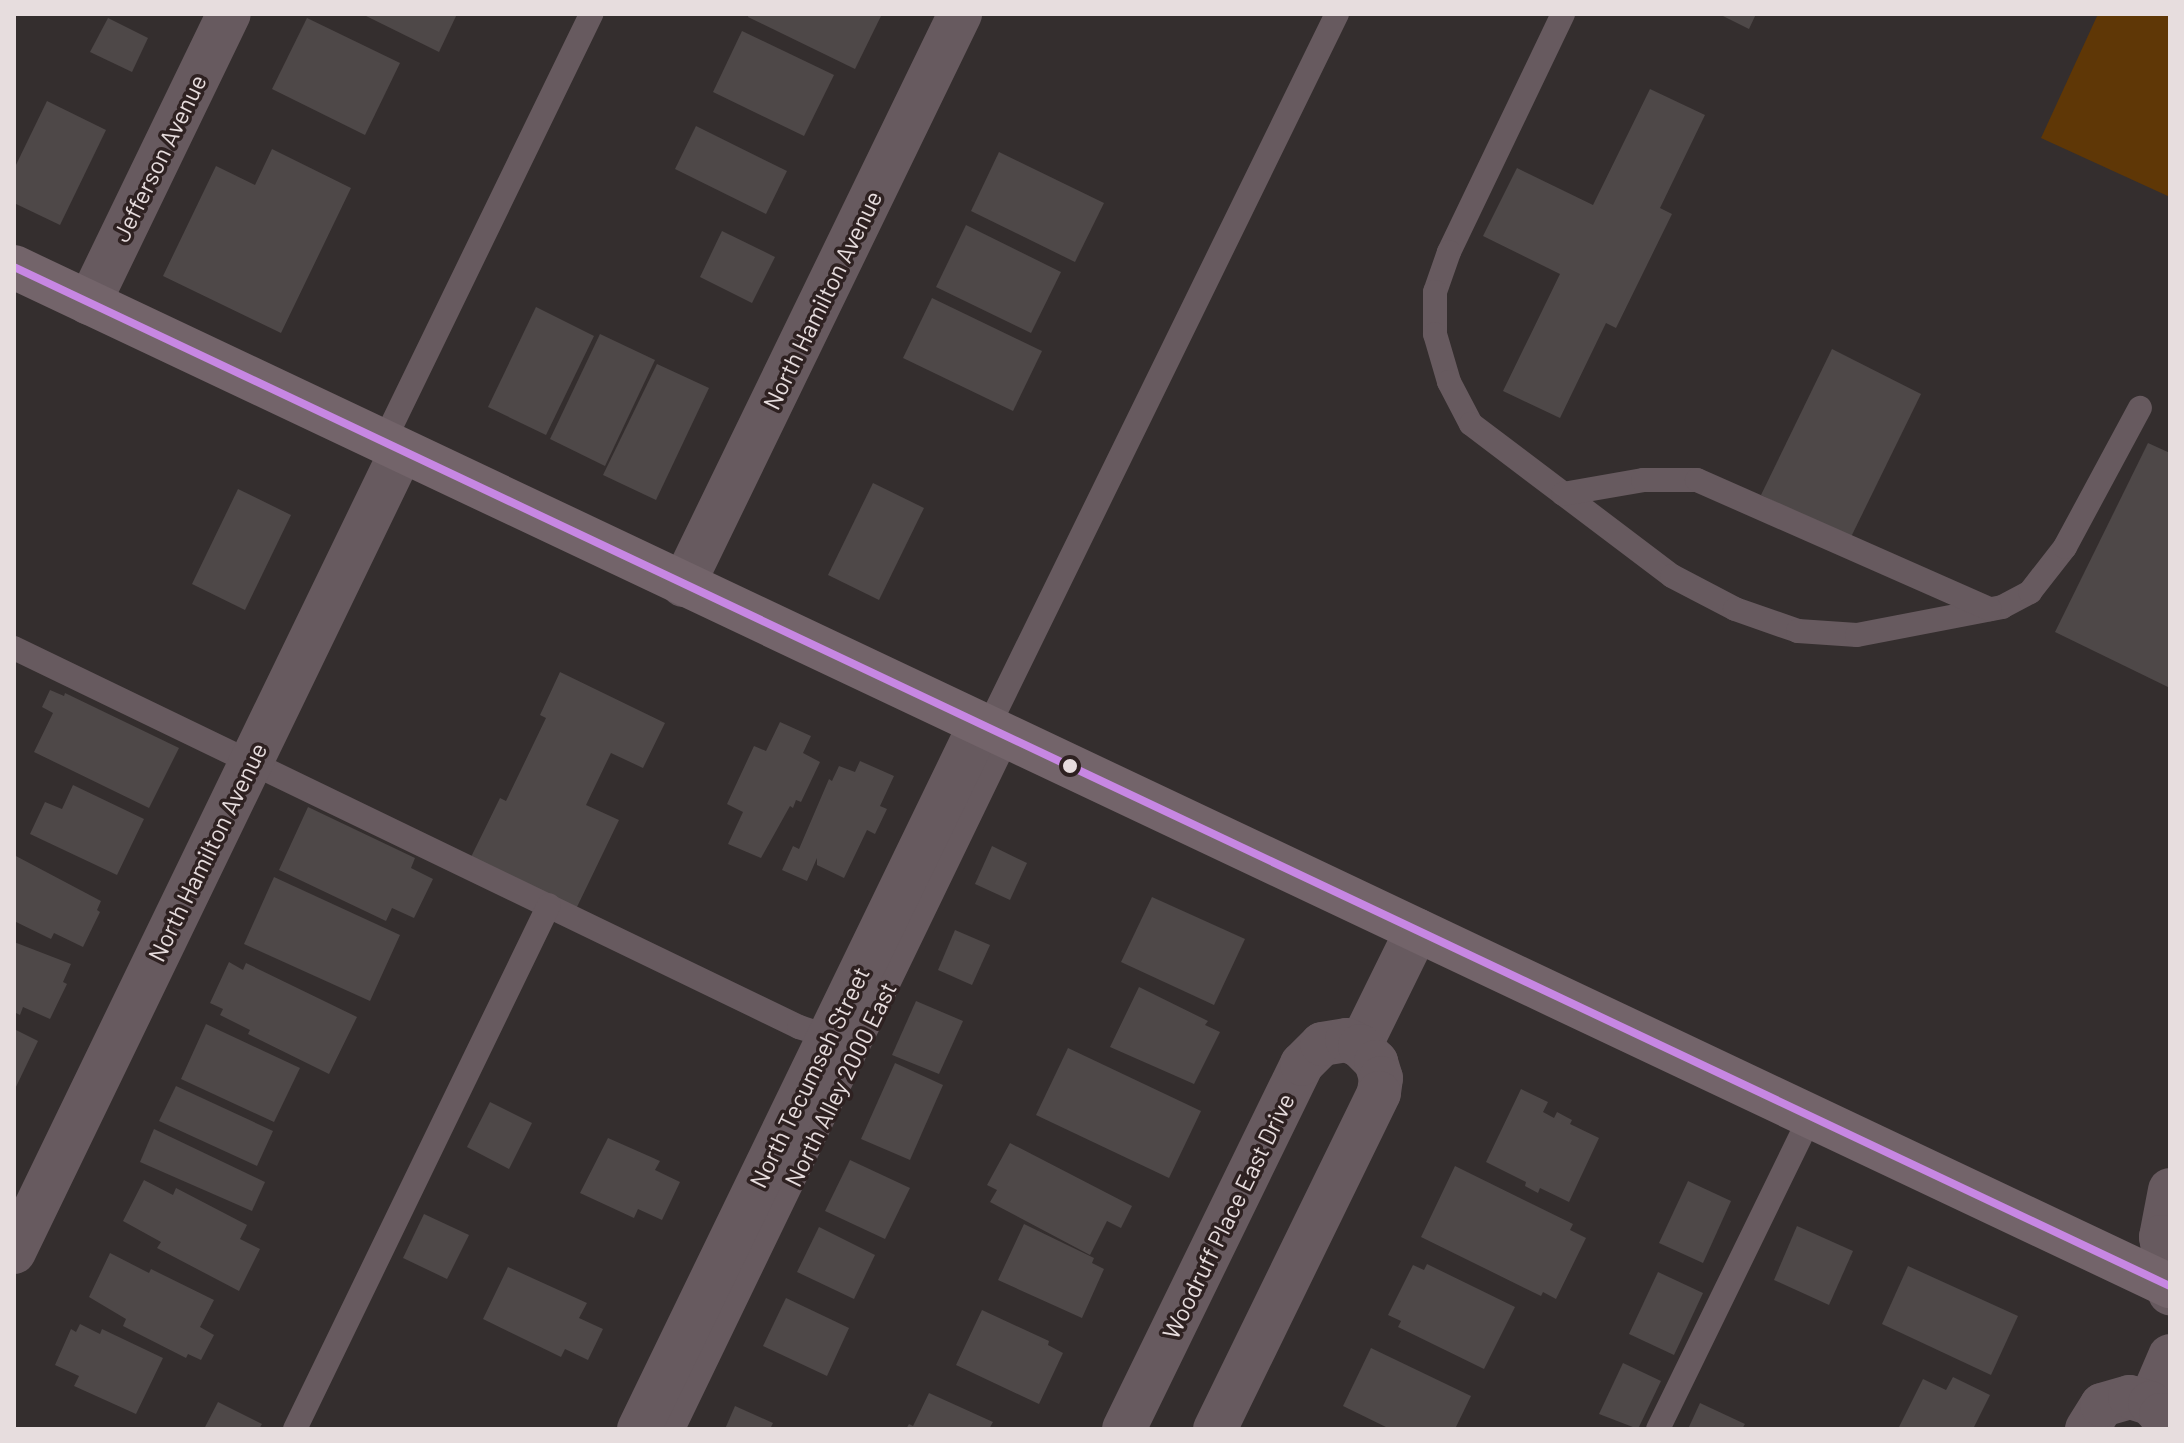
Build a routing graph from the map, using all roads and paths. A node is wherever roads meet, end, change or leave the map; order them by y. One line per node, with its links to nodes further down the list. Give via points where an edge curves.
1 (229, 14): 7 (street, Jefferson Avenue)
2 (591, 14): 9 (lane)
3 (960, 14): 11 (street, North Hamilton Avenue)
4 (1337, 14): 14 (lane, North Alley 2000 East)
5 (1563, 14): 10 (lane, via 1449,252 1435,292 1435,334 1449,382 1471,424)
6 (14, 267): 7 (main road)
7 (89, 303): 9 (main road)
8 (2140, 408): 12 (lane, via 2065,547 2030,592)
9 (392, 447): 11 (main road); 15 (street, North Hamilton Avenue)
10 (1563, 494): 12 (lane, via 1643,480 1697,480); 12 (lane, via 1672,576 1735,609 1798,631 1857,635)
11 (683, 585): 14 (main road)
12 (1990, 609)
13 (14, 648): 15 (lane)
14 (991, 731): 17 (main road); 18 (street, North Tecumseh Street); 28 (lane, North Alley 2000 East)
15 (251, 761): 16 (lane); 22 (street, North Hamilton Avenue)
16 (549, 905): 18 (lane); 26 (lane)
17 (1417, 930): 19 (street); 20 (main road)
18 (829, 1037): 27 (street, North Tecumseh Street)
19 (1360, 1046): 29 (street, Woodruff Place East Drive, via 1347,1040 1322,1044 1302,1064); 30 (street, via 1376,1062 1379,1093)
20 (1810, 1117): 23 (main road); 31 (lane)
21 (2170, 1190): 23 (street, via 2161,1237)
22 (14, 1252)
23 (2170, 1288)
24 (2170, 1356): 25 (street)
25 (2158, 1416): 32 (street, via 2130,1397 2115,1398 2102,1405)
26 (295, 1429)
27 (639, 1429)
28 (673, 1429)
29 (1124, 1429)
30 (1215, 1429)
31 (1658, 1429)
32 (2087, 1429)

